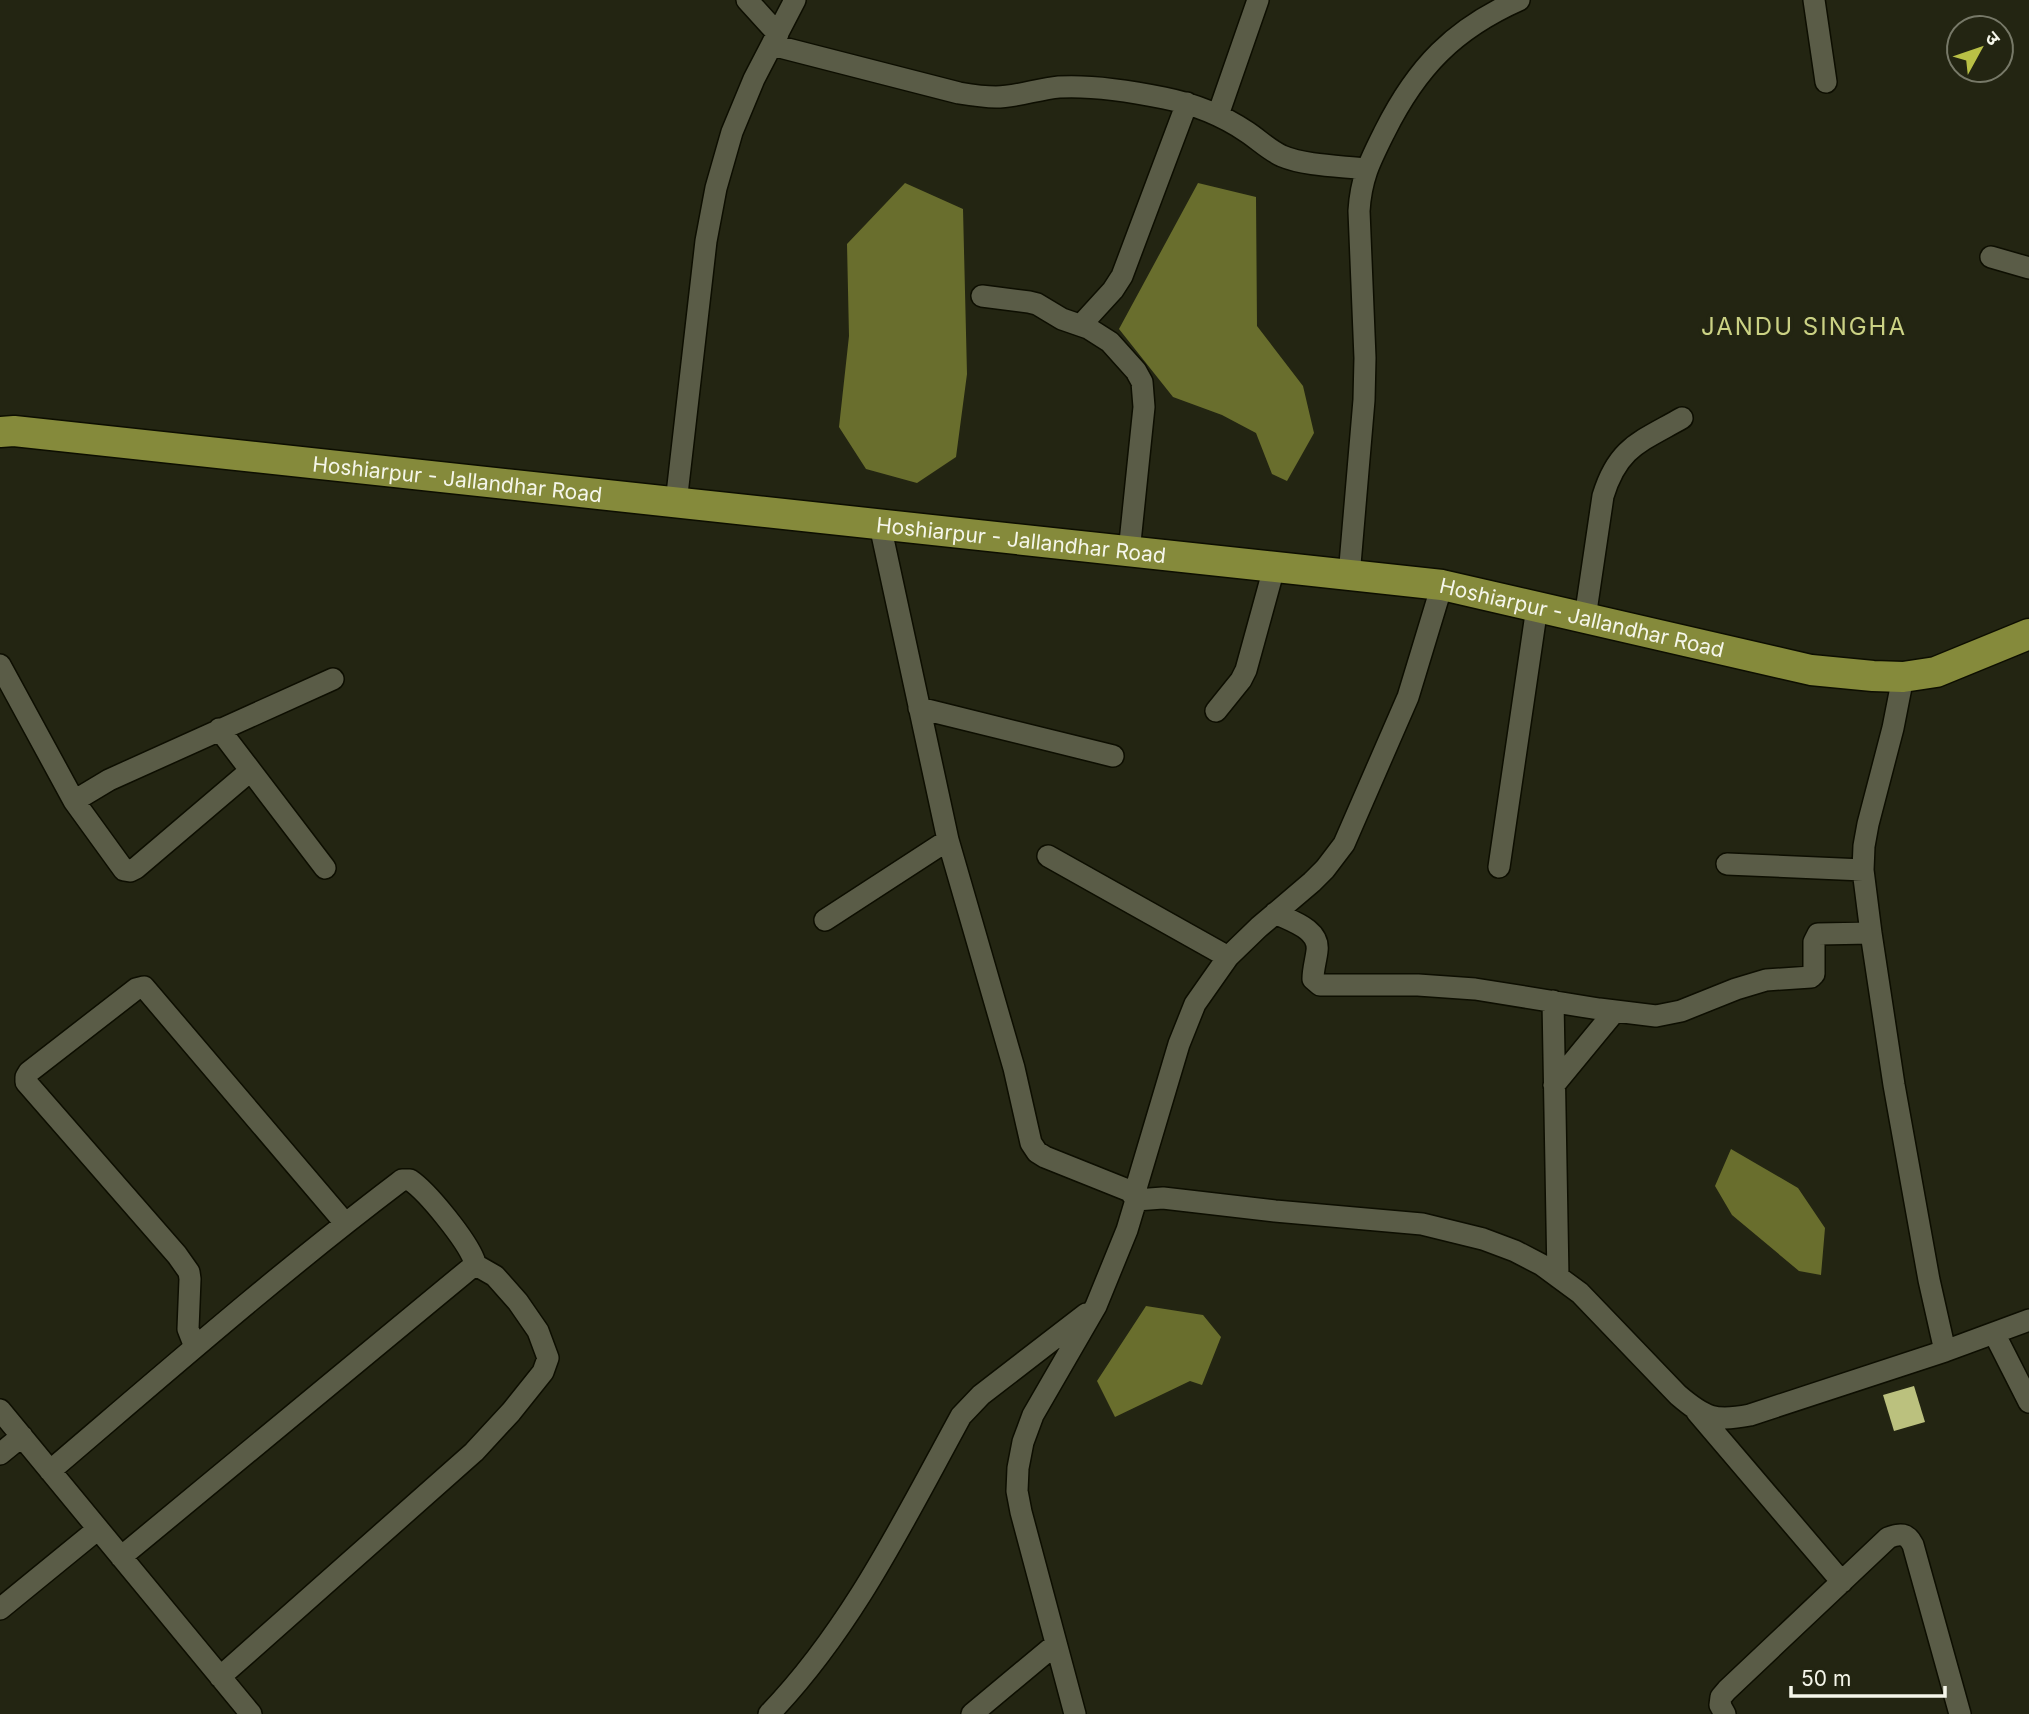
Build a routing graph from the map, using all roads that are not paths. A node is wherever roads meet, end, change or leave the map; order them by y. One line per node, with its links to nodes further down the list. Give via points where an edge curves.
1 (747, 0): 6 (street)
2 (795, 0): 6 (street)
3 (1258, 0): 9 (street)
4 (1520, 0): 10 (street, via 1456,37 1423,69)
5 (1814, 0): 7 (street)
6 (775, 39): 8 (street, via 978,96 1083,87); 17 (street, via 732,132 716,188)
7 (1826, 82)
8 (1187, 103): 9 (street); 14 (street, via 1122,276)
9 (1218, 115): 10 (street, via 1284,156)
10 (1366, 169): 21 (street, via 1359,211 1364,400)
11 (1991, 257): 12 (street)
12 (2029, 268)
13 (982, 296): 14 (street, via 1037,304)
14 (1081, 325): 19 (street, via 1110,342 1142,382 1144,407)
15 (1682, 418): 24 (street, via 1624,454 1609,477)
16 (0, 432): 17 (highway, Hoshiarpur - Jallandhar Road)
17 (676, 503): 18 (highway, Hoshiarpur - Jallandhar Road)
18 (880, 525): 19 (highway, Hoshiarpur - Jallandhar Road); 29 (street)
19 (1129, 552): 20 (highway, Hoshiarpur - Jallandhar Road)
20 (1274, 568): 21 (highway, Hoshiarpur - Jallandhar Road); 30 (street, via 1246,670)
21 (1349, 576): 22 (highway, Hoshiarpur - Jallandhar Road)
22 (1442, 585): 23 (highway, Hoshiarpur - Jallandhar Road); 41 (street, via 1408,696 1343,844 1319,876)
23 (1537, 607): 24 (highway, Hoshiarpur - Jallandhar Road); 38 (street)
24 (1585, 618): 27 (highway, Hoshiarpur - Jallandhar Road, via 1811,670)
25 (2029, 634): 27 (highway, Hoshiarpur - Jallandhar Road, via 1936,673)
26 (0, 665): 34 (street)
27 (1903, 677): 40 (street, via 1868,824)
28 (333, 679): 31 (street)
29 (919, 708): 32 (street); 35 (street)
30 (1216, 711)
31 (219, 729): 33 (street); 34 (street)
32 (1113, 756)
33 (250, 771): 34 (street, via 130,871 118,864); 39 (street)
34 (74, 801)
35 (948, 840): 42 (street); 48 (street, via 1031,1143 1045,1157 1130,1191)
36 (1048, 856): 44 (street)
37 (1727, 864): 40 (street)
38 (1499, 867)
39 (325, 868)
40 (1863, 870): 43 (street)
41 (1275, 913): 44 (street); 45 (street, via 1313,933 1318,943 1313,979 1320,985 1418,985)
42 (825, 920)
43 (1871, 933): 46 (street, via 1818,934 1811,977 1752,984 1671,1014); 56 (street, via 1894,1085)
44 (1228, 957): 48 (street, via 1185,1025)
45 (1553, 1001): 46 (street); 47 (street)
46 (1615, 1011): 47 (street)
47 (1554, 1085): 51 (street)
48 (1135, 1198): 51 (street, via 1422,1224 1515,1251); 52 (street)
49 (345, 1223): 50 (street, via 402,1180 411,1180 458,1234); 55 (street); 55 (street, via 144,987 29,1072 26,1082 184,1264 190,1279 188,1322)
50 (474, 1264): 64 (street); 68 (street, via 495,1276 533,1322 548,1358 543,1372 474,1451)
51 (1558, 1277): 59 (street, via 1580,1293)
52 (1096, 1306): 67 (street, via 1033,1415 1018,1468 1021,1512); 69 (street, via 981,1395 961,1416 858,1600)
53 (2029, 1320): 54 (street)
54 (1994, 1333): 56 (street); 57 (street)
55 (195, 1347): 62 (street)
56 (1945, 1351): 59 (street, via 1750,1415 1717,1419)
57 (2027, 1395)
58 (0, 1410): 60 (street)
59 (1695, 1410): 65 (street)
60 (22, 1436): 61 (street); 62 (street)
61 (0, 1454)
62 (50, 1471): 63 (street)
63 (98, 1529): 64 (street); 66 (street)
64 (121, 1557): 68 (street)
65 (1842, 1582): 73 (street, via 1727,1690 1720,1705); 74 (street, via 1888,1538 1904,1534 1910,1538)
66 (0, 1609)
67 (1056, 1644): 71 (street); 72 (street)
68 (220, 1677): 70 (street)
69 (776, 1712)
70 (251, 1714)
71 (972, 1714)
72 (1075, 1714)
73 (1725, 1714)
74 (1960, 1714)

